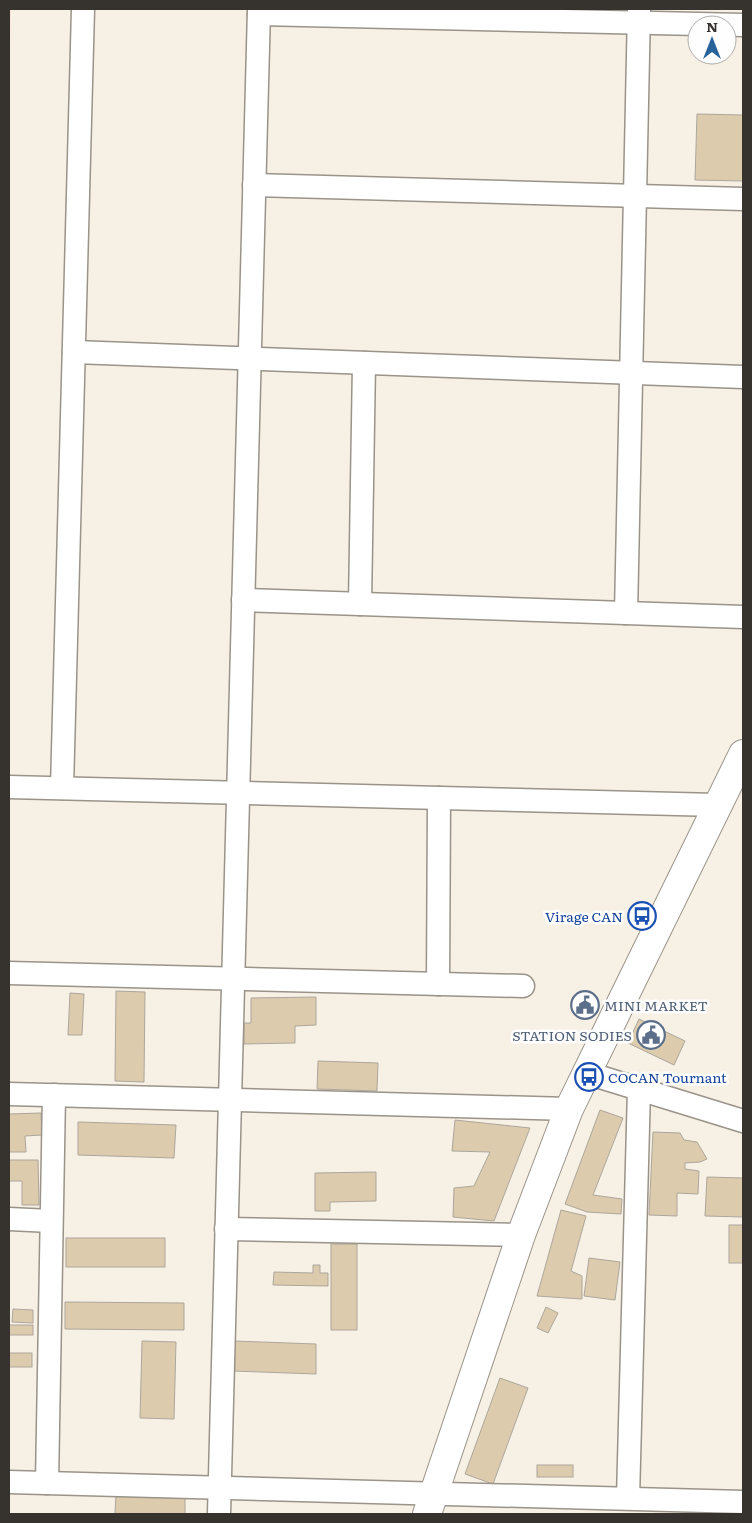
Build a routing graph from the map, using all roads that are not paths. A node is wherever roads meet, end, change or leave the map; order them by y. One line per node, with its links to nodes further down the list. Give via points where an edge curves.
1 (82, 9): 8 (street)
2 (259, 12): 3 (street); 5 (street)
3 (639, 16): 4 (street); 6 (street)
4 (743, 25)
5 (254, 185): 6 (street); 9 (street)
6 (635, 196): 7 (street); 11 (street)
7 (743, 199)
8 (74, 352): 9 (street); 19 (street)
9 (250, 358): 10 (street); 13 (street)
10 (364, 363): 11 (street); 14 (street)
11 (631, 373): 12 (street); 15 (street)
12 (743, 377)
13 (243, 600): 14 (street); 20 (street)
14 (360, 604): 15 (street)
15 (626, 613): 16 (street)
16 (743, 616)
17 (743, 754): 22 (main road)
18 (9, 787): 19 (street)
19 (62, 788): 20 (street)
20 (238, 793): 21 (street); 24 (street)
21 (439, 798): 22 (street); 25 (street)
22 (717, 804): 27 (main road)
23 (9, 973): 24 (street)
24 (233, 978): 25 (street); 31 (street)
25 (438, 984): 26 (street)
26 (524, 986)
27 (587, 1073): 28 (street); 32 (main road)
28 (639, 1089): 33 (street); 41 (street)
29 (9, 1094): 30 (street)
30 (54, 1095): 31 (street); 35 (street)
31 (230, 1100): 32 (street); 36 (street)
32 (569, 1109): 37 (main road)
33 (743, 1121)
34 (9, 1219): 35 (street)
35 (51, 1221): 39 (street)
36 (226, 1229): 37 (street); 40 (street)
37 (521, 1235): 43 (main road)
38 (9, 1482): 39 (street)
39 (47, 1483): 40 (street)
40 (220, 1488): 43 (street); 44 (street)
41 (628, 1498): 42 (street); 43 (street)
42 (743, 1502)
43 (430, 1504)
44 (219, 1514)

